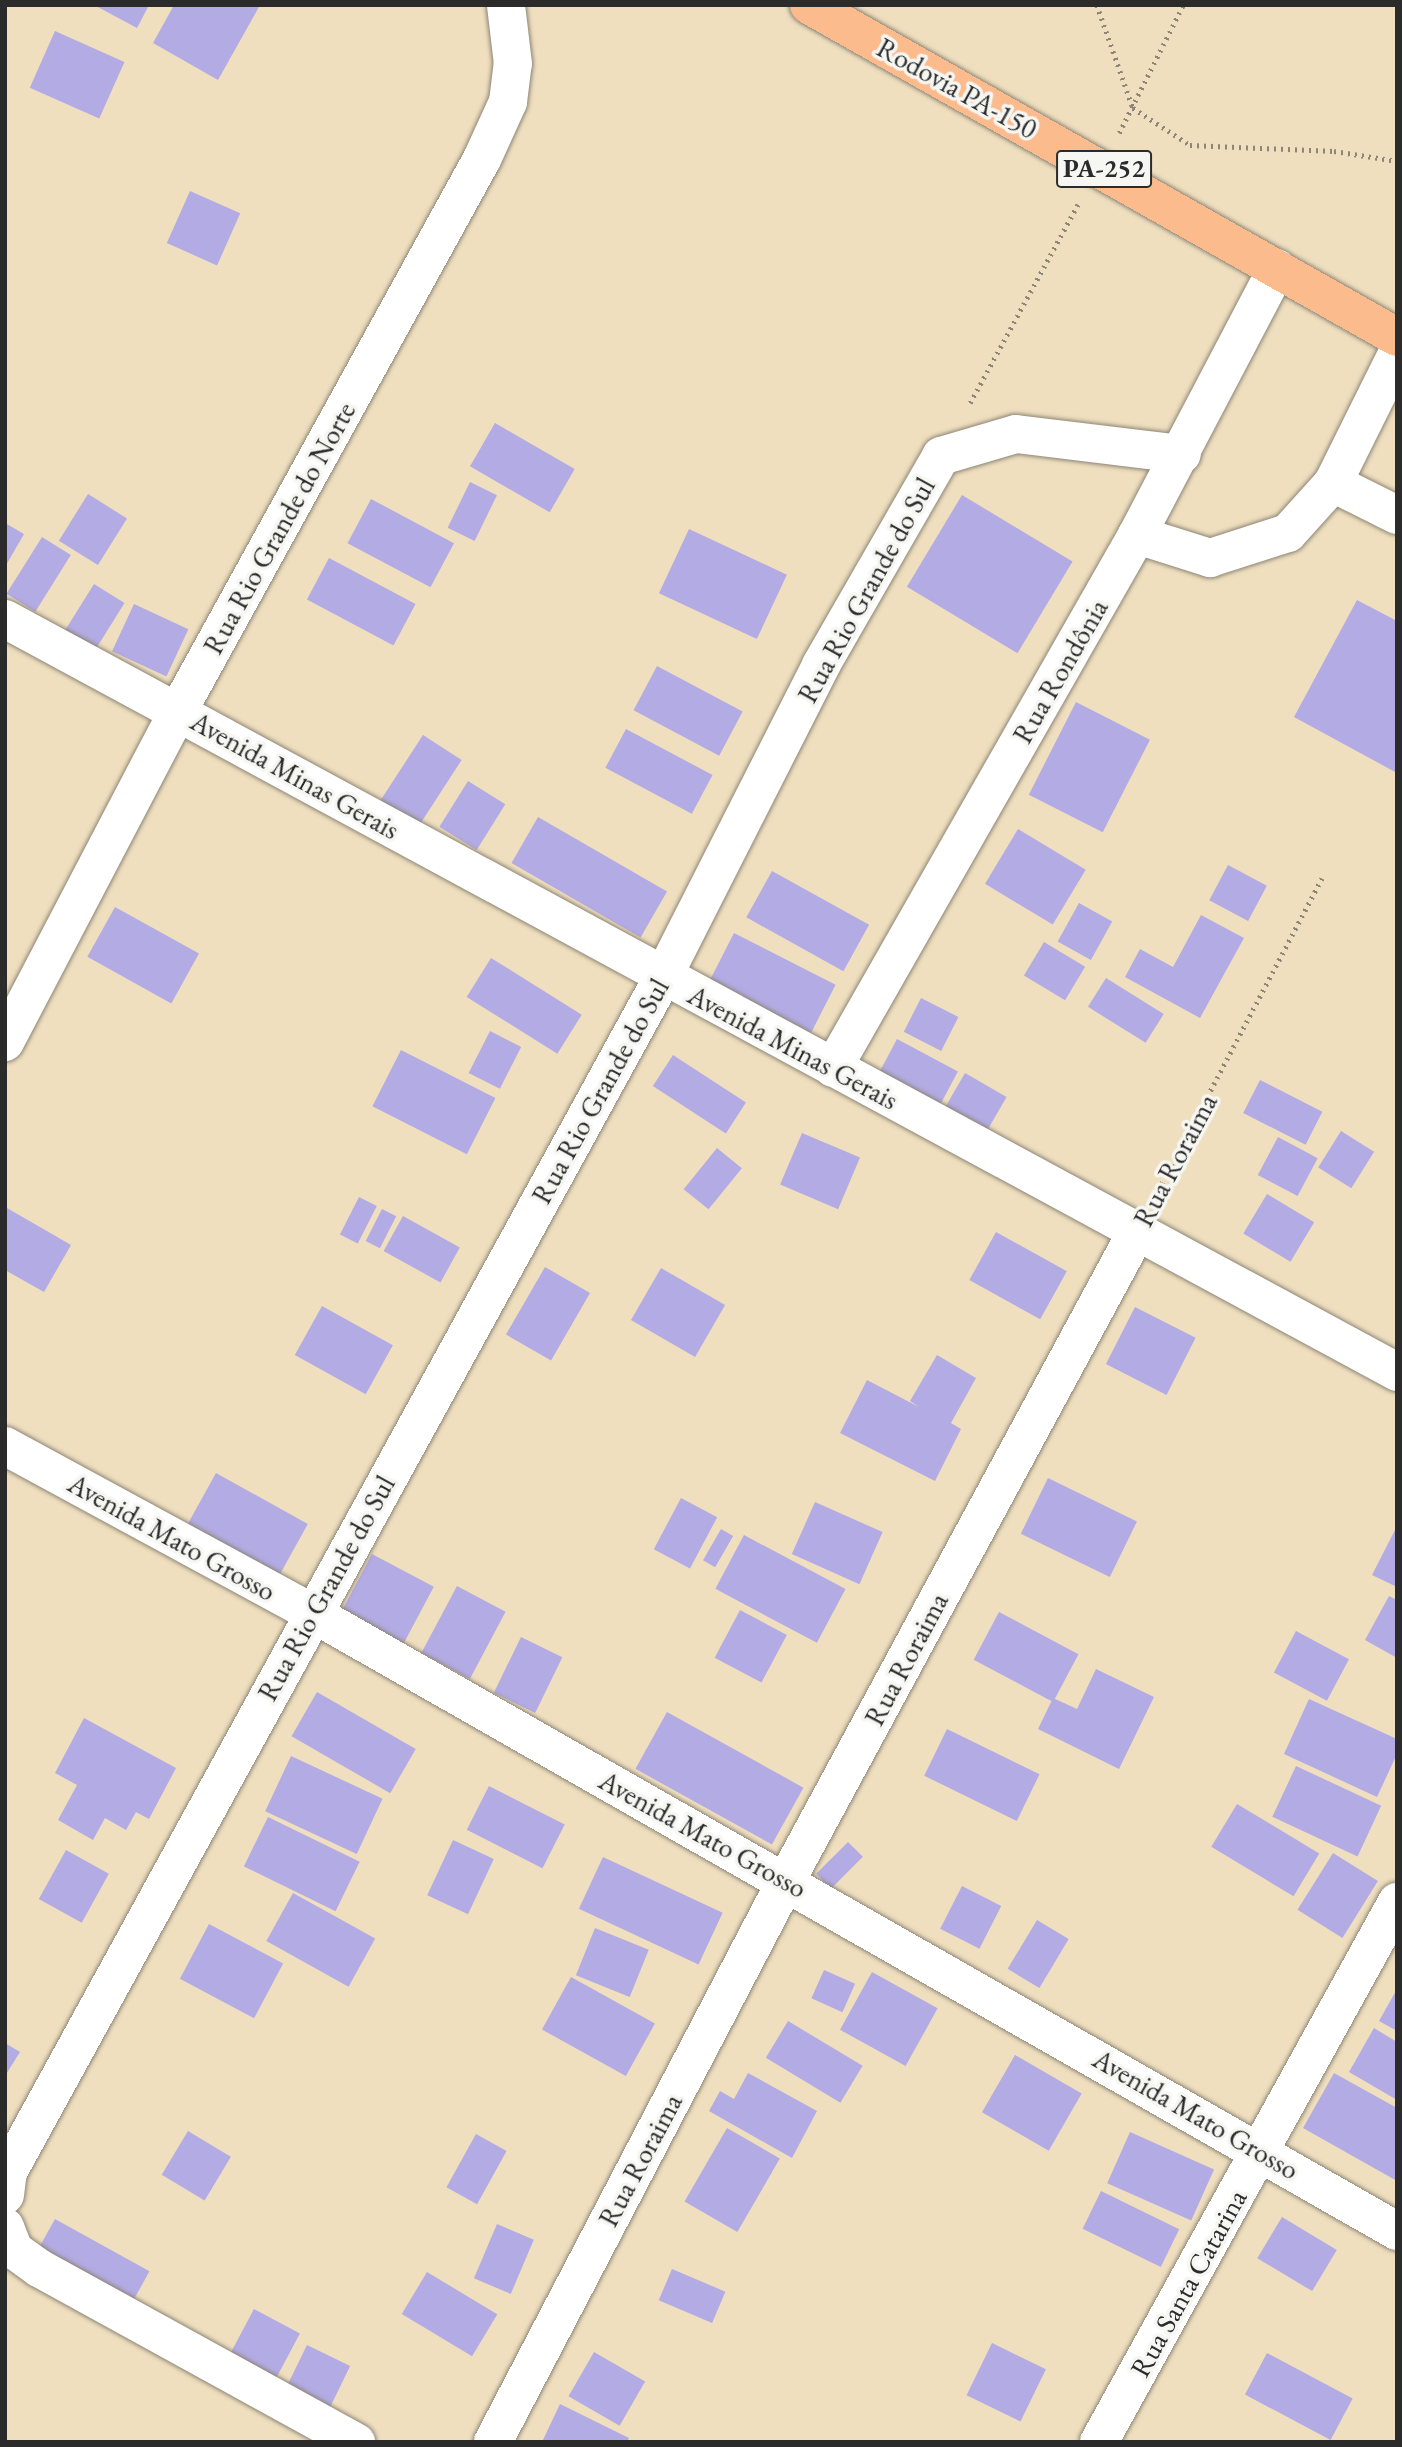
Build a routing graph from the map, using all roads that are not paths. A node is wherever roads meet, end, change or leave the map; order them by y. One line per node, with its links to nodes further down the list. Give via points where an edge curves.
1 (506, 5): 11 (street, Rua Rio Grande do Norte, via 513,64 508,102 482,159)
2 (809, 5): 3 (highway, Rodovia PA-150 / PA-252)
3 (1277, 268): 4 (highway, Rodovia PA-150 / PA-252); 6 (street, Rua Rondônia)
4 (1397, 337)
5 (1397, 354): 7 (street)
6 (1182, 454): 9 (street, Rua Rondônia); 12 (street, Rua Rio Grande do Sul, via 1016,434 942,456 821,665)
7 (1333, 483): 8 (street); 9 (street, via 1288,533 1247,550 1210,558)
8 (1397, 515)
9 (1137, 535): 14 (street, Rua Rondônia)
10 (5, 620): 11 (street, Avenida Minas Gerais)
11 (178, 711): 12 (street, Avenida Minas Gerais); 13 (street, Rua Rio Grande do Norte)
12 (663, 977): 14 (street, Avenida Minas Gerais); 18 (street, Rua Rio Grande do Sul)
13 (5, 1042)
14 (833, 1068): 15 (street, Avenida Minas Gerais)
15 (1135, 1235): 16 (street, Avenida Minas Gerais); 19 (street, Rua Roraima)
16 (1397, 1372)
17 (5, 1446): 18 (street, Avenida Mato Grosso)
18 (312, 1613): 19 (street, Avenida Mato Grosso); 22 (street, Rua Rio Grande do Sul)
19 (786, 1881): 21 (street, Avenida Mato Grosso); 26 (street, Rua Roraima)
20 (1397, 1902): 21 (street, Rua Santa Catarina)
21 (1262, 2151): 24 (street, Avenida Mato Grosso); 27 (street, Rua Santa Catarina)
22 (6, 2183)
23 (5, 2227): 25 (street, via 13,2250 39,2267)
24 (1397, 2231)
25 (356, 2442)
26 (493, 2442)
27 (1099, 2442)

